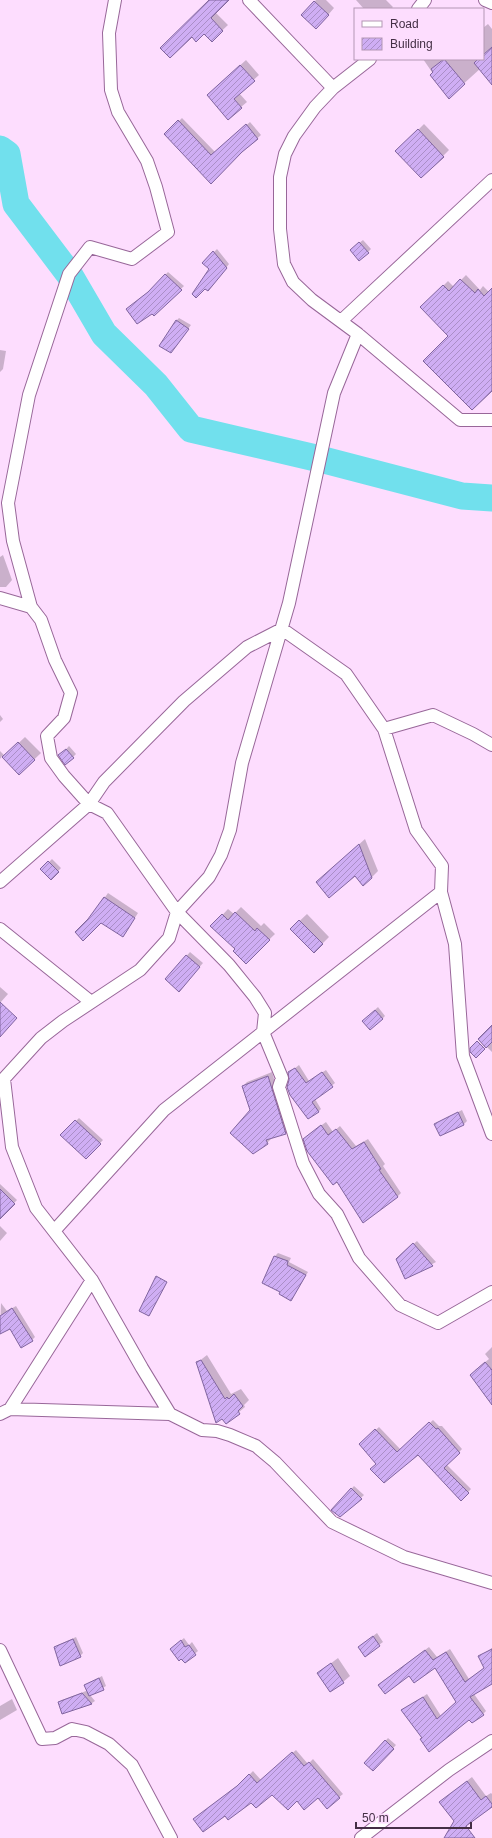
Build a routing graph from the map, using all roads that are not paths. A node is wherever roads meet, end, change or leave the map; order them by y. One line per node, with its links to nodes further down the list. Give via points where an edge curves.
1 (115, 0): 14 (street, via 109,33 111,90 118,112 147,161 168,232 132,259 90,247 69,274 29,395 8,503 13,541)
2 (249, 0): 8 (street)
3 (425, 0): 6 (street)
4 (485, 0): 5 (street)
5 (492, 3)
6 (419, 8)
7 (369, 60): 8 (street)
8 (332, 88): 10 (street, via 294,136 285,154 280,178 280,229 284,264 293,282)
9 (492, 180): 10 (street)
10 (341, 321): 11 (street)
11 (358, 334): 12 (street, via 460,420); 15 (street, via 334,393 304,540)
12 (492, 420)
13 (0, 598): 14 (street)
14 (31, 607): 18 (street, via 41,620 55,660 71,692 64,718 47,736 51,758)
15 (282, 629): 16 (street, via 346,674); 18 (street, via 247,647 184,701 104,782); 21 (street, via 242,763 230,830 221,855 209,877)
16 (384, 729): 17 (street, via 433,715); 20 (street, via 416,830 442,866)
17 (492, 745)
18 (89, 804): 19 (street); 21 (street, via 107,813)
19 (0, 882)
20 (442, 892): 24 (street); 26 (street, via 455,944 464,1056)
21 (177, 912): 23 (street, via 169,938 140,970); 24 (street, via 229,965 255,997 265,1013)
22 (0, 929): 23 (street)
23 (91, 1002): 25 (street, via 41,1038)
24 (263, 1032): 27 (street, via 164,1110); 29 (street, via 282,1078 279,1087 303,1163 319,1194 337,1214 359,1258 400,1305 438,1323)
25 (2, 1081): 27 (street, via 12,1147 36,1208)
26 (492, 1134)
27 (54, 1231): 28 (street)
28 (92, 1280): 30 (street); 31 (street)
29 (492, 1292)
30 (5, 1411): 31 (street)
31 (170, 1414): 32 (street, via 202,1430 217,1431 256,1446 275,1462 332,1522 404,1557)
32 (492, 1583)
33 (0, 1650): 35 (street, via 42,1739 55,1738 72,1729 86,1732 109,1744 132,1765)
34 (492, 1741): 36 (street, via 449,1770)
35 (170, 1838)
36 (361, 1838)

